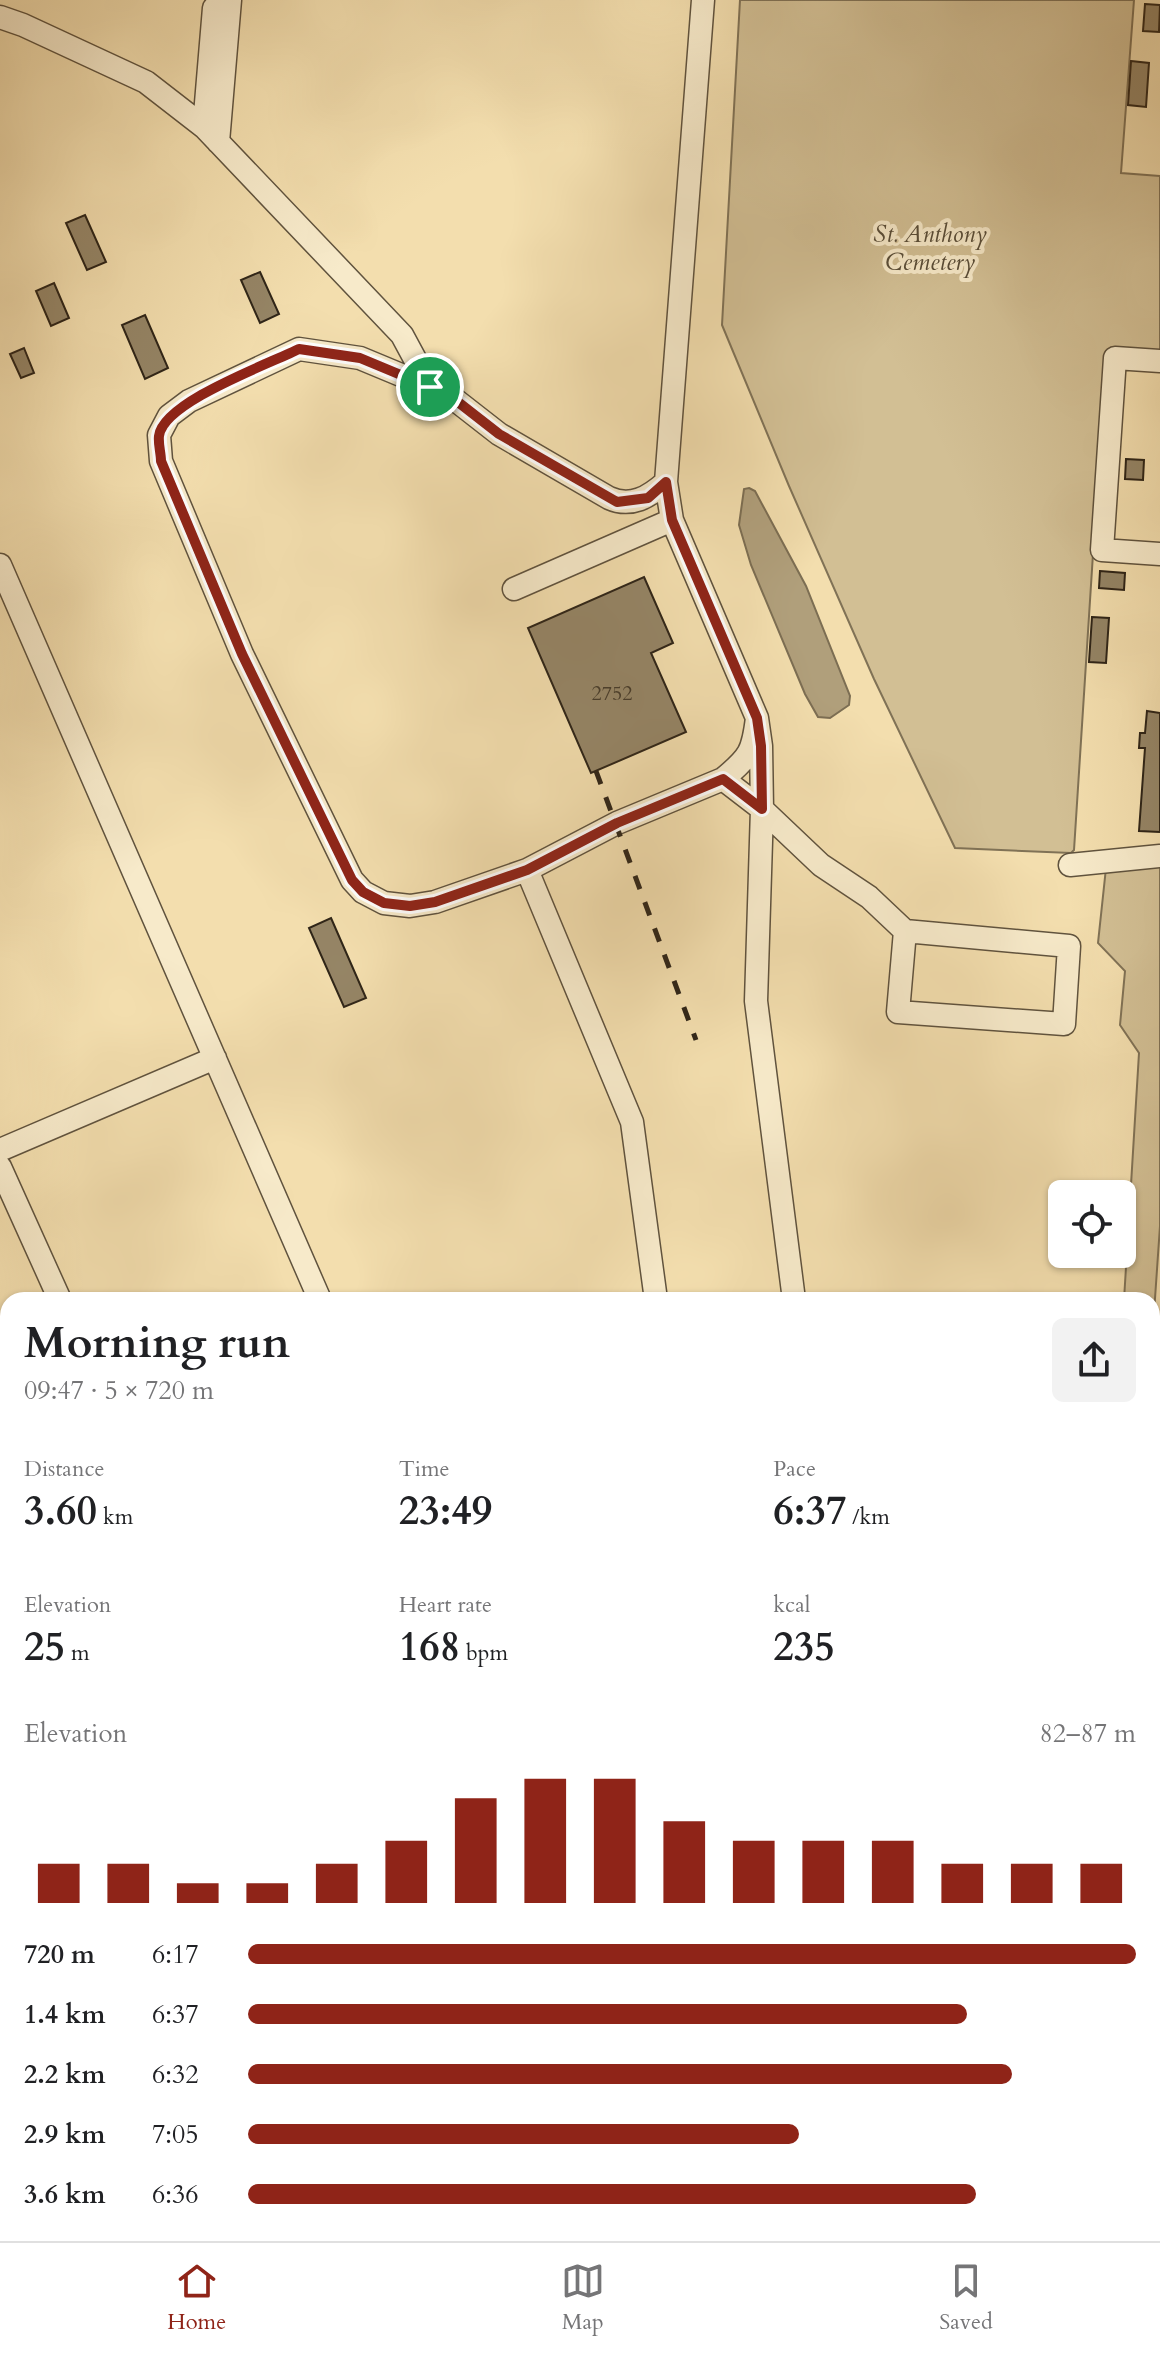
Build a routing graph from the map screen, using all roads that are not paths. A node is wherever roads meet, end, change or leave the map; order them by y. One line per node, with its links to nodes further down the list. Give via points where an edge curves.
1 (215, 0): 5 (street)
2 (230, 0): 5 (street)
3 (703, 0): 8 (street)
4 (0, 17): 5 (street, via 146,82)
5 (211, 134): 7 (street, via 402,335)
6 (1160, 361): 10 (street, via 1115,358 1102,550)
7 (430, 387): 8 (street, via 617,502 648,498); 18 (street, via 360,358 299,349 189,401 169,416 159,435 161,461 242,654 352,880 384,903 410,906)
8 (666, 482): 9 (street)
9 (672, 520): 12 (street); 13 (street)
10 (1160, 554)
11 (0, 565): 20 (street)
12 (514, 589)
13 (757, 718): 14 (street, via 754,745); 15 (street)
14 (723, 779): 15 (street); 18 (street, via 617,823)
15 (762, 809): 19 (street, via 821,865 869,897); 26 (street, via 756,1001)
16 (1160, 856): 17 (street)
17 (1070, 865)
18 (527, 870): 25 (street, via 632,1122)
19 (905, 931): 19 (street, via 1069,946 1064,1024 898,1012)
20 (215, 1058): 21 (street); 24 (street)
21 (0, 1150)
22 (0, 1167): 23 (street)
23 (56, 1292)
24 (317, 1292)
25 (655, 1292)
26 (793, 1292)

